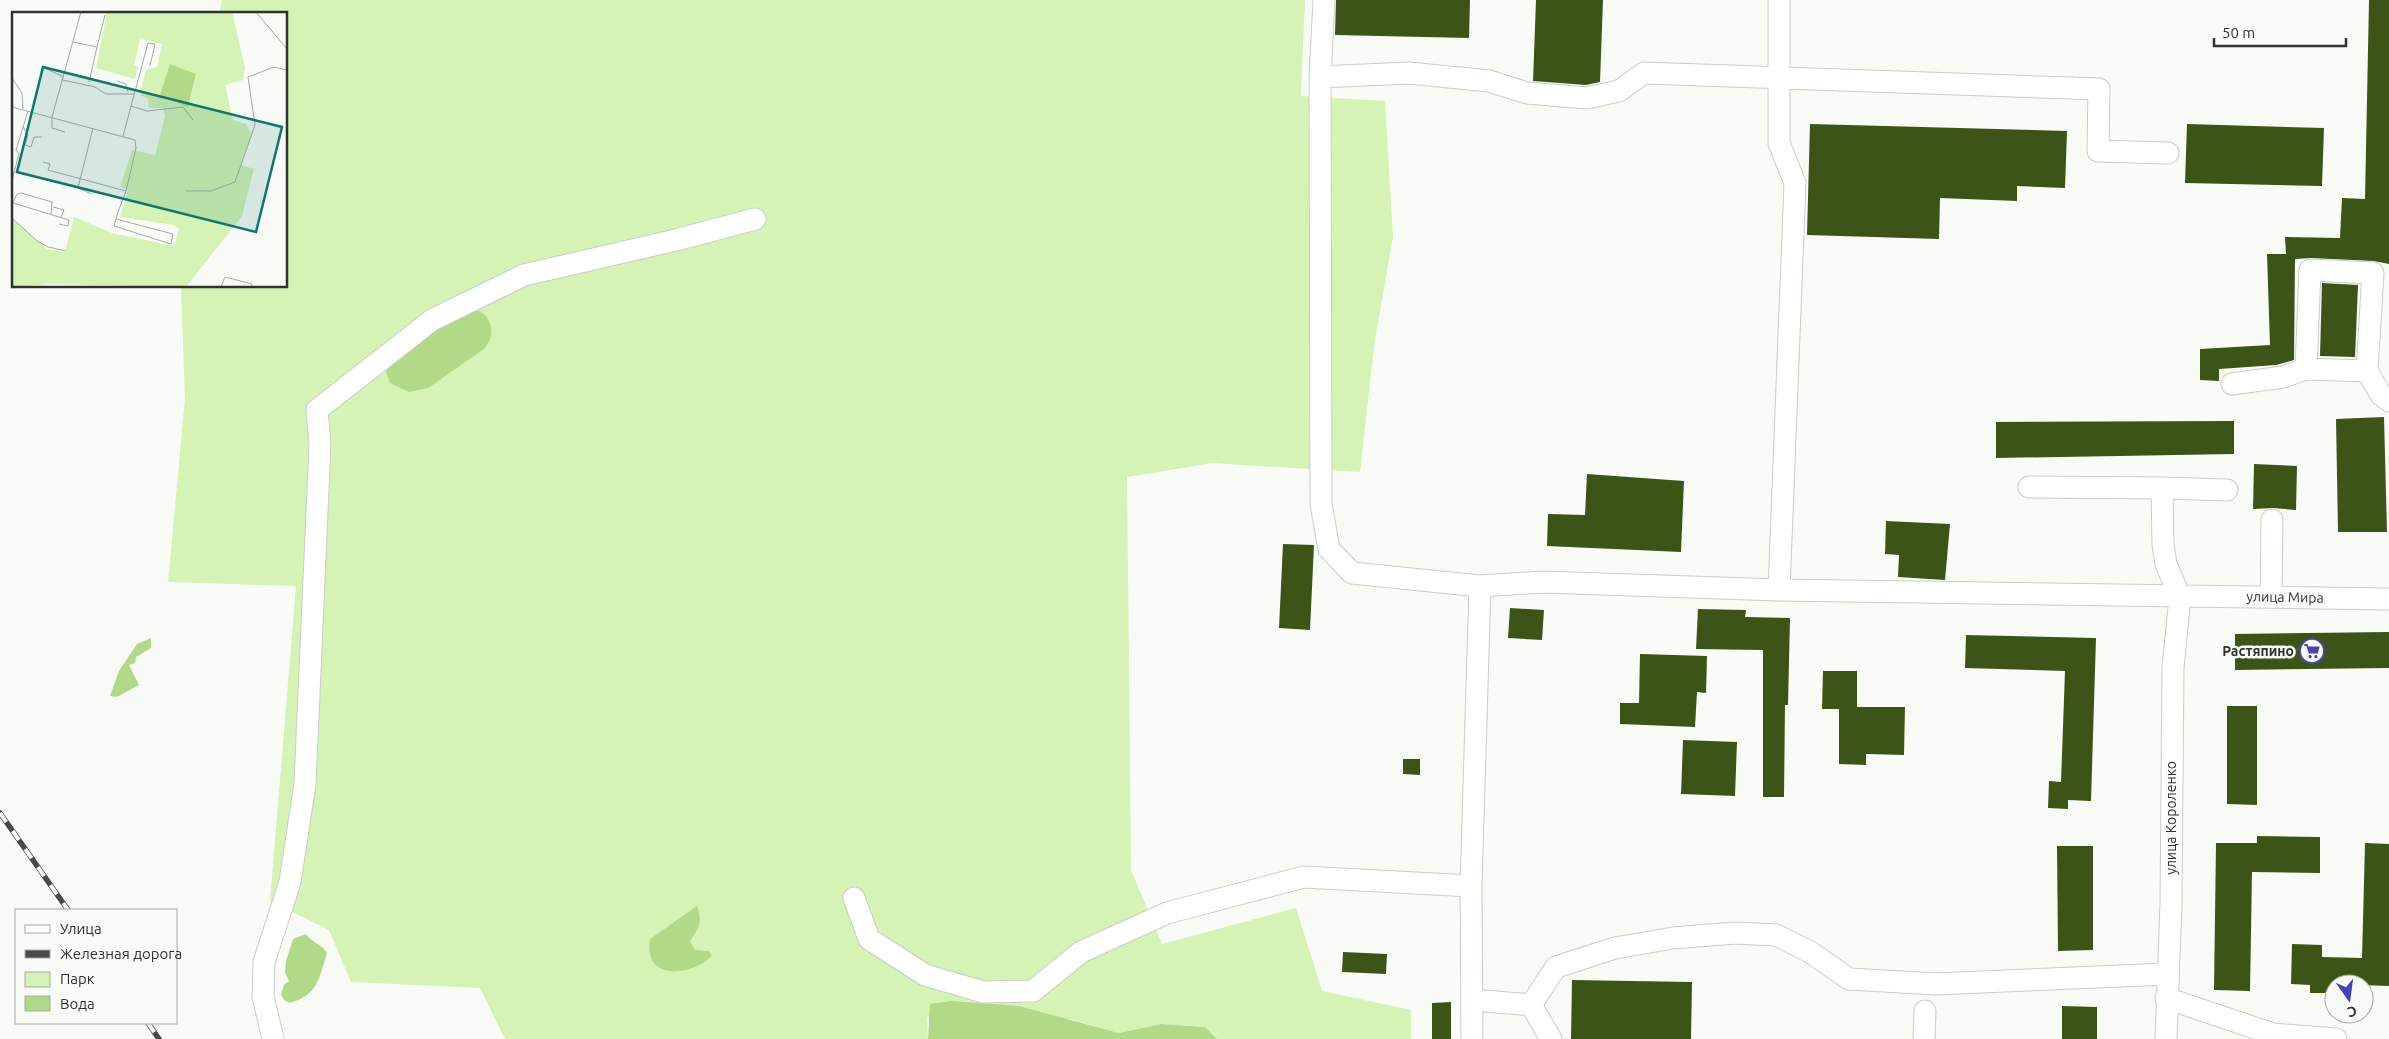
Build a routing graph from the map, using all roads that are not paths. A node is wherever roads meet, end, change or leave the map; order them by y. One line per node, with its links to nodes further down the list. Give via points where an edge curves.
1 (1324, 0): 3 (street, улица Мира)
2 (1779, 0): 4 (street)
3 (1320, 77): 4 (street, via 1409,73 1489,81 1527,93 1587,98 1619,91 1644,73); 15 (street, улица Мира, via 1320,504 1329,549 1352,573)
4 (1780, 79): 5 (street, via 2099,89 2098,152); 16 (street, via 1779,143 1794,183)
5 (2168, 153)
6 (755, 219): 27 (street, via 524,275 432,320 317,410 320,444 305,784 290,882 264,962 263,996)
7 (2306, 369): 8 (street); 8 (street, via 2310,270 2372,272); 9 (street, via 2283,377)
8 (2367, 371): 10 (street, via 2382,395)
9 (2232, 384)
10 (2389, 400)
11 (2029, 487): 12 (street)
12 (2162, 488): 13 (street); 18 (street, via 2166,564)
13 (2227, 490)
14 (2272, 520): 17 (street)
15 (1480, 586): 16 (street, улица Мира, via 1543,582); 20 (street)
16 (1779, 590): 18 (street, улица Мира)
17 (2271, 596): 18 (street, улица Мира); 19 (street, улица Мира)
18 (2180, 597): 22 (street, улица Короленко, via 2173,668 2171,904)
19 (2389, 599)
20 (1471, 886): 21 (street, via 1304,877 1166,913 1081,952 1033,991 983,992 925,975 869,939); 24 (street)
21 (854, 898)
22 (2167, 974): 23 (street, улица Короленко); 25 (street, via 1936,984 1849,979 1810,952 1776,935 1735,934 1673,938 1615,948 1556,967)
23 (2166, 998): 31 (street, улица Короленко); 32 (street, via 2273,1034)
24 (1472, 1000): 25 (street); 28 (street)
25 (1531, 1005): 29 (street)
26 (1925, 1011): 30 (street)
27 (273, 1039)
28 (1472, 1039)
29 (1551, 1039)
30 (1924, 1039)
31 (2166, 1039)
32 (2336, 1039)

